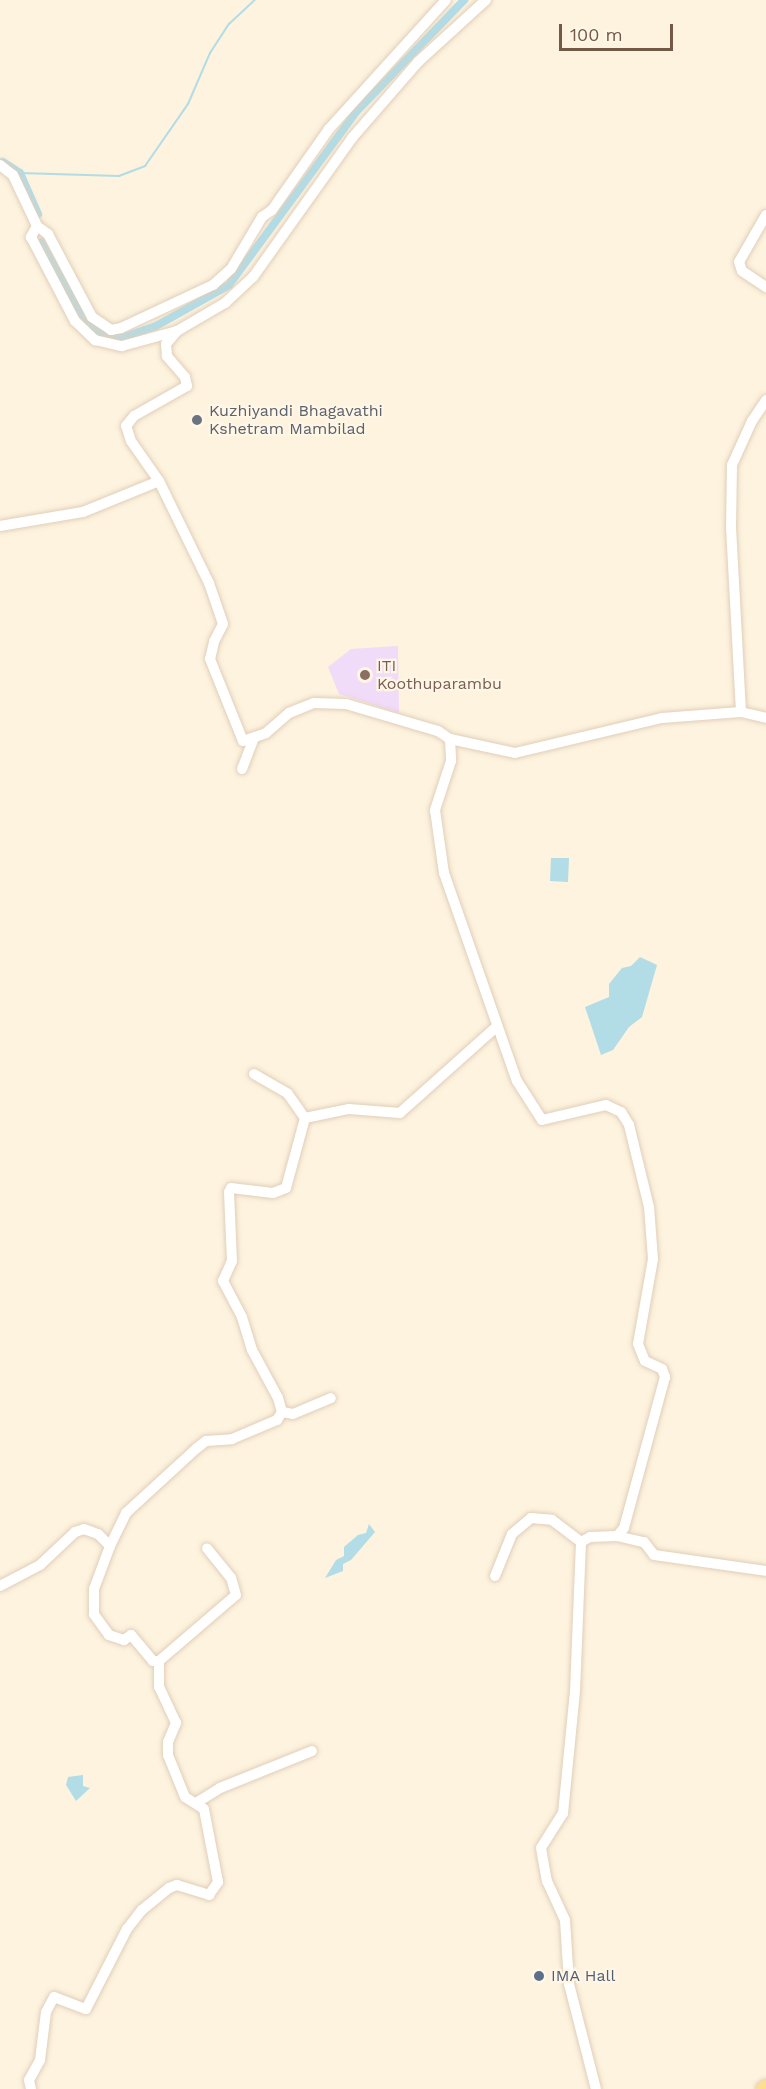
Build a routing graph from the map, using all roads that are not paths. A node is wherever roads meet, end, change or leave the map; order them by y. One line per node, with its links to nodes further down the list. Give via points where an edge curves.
1 (447, 0): 5 (street, via 329,129 256,225 231,269 213,285 156,314 111,330 92,317 48,234)
2 (486, 0): 7 (street, via 418,62 358,130 253,277 225,303)
3 (0, 165): 5 (street, via 13,175)
4 (766, 214): 6 (street, via 739,262 742,271)
5 (37, 226): 7 (street, via 32,237 75,321 95,340 122,346)
6 (766, 287)
7 (177, 331): 9 (street, via 166,344 167,356 185,377 187,386 134,416 126,426 131,441)
8 (766, 400): 11 (street, via 732,465 730,528)
9 (159, 482): 10 (street, via 83,512); 13 (street, via 209,583 224,624 210,659 243,741)
10 (0, 526)
11 (741, 712): 12 (street); 14 (street, via 662,718 515,753)
12 (766, 718)
13 (254, 737): 14 (street, via 266,734 289,714 314,703 346,704 438,731); 15 (street)
14 (450, 739): 16 (street, via 451,761 435,810 444,873)
15 (242, 770)
16 (495, 1028): 18 (street, via 400,1113 349,1110); 22 (street, via 517,1081 542,1120 595,1106 621,1112 629,1125 649,1207 653,1259 638,1344 645,1361 662,1369 665,1377 624,1528)
17 (254, 1074): 18 (street, via 288,1094)
18 (305, 1118): 20 (street, via 286,1188 273,1193 231,1188 229,1192 232,1261 223,1281)
19 (331, 1398): 20 (street, via 293,1414)
20 (282, 1412): 24 (street, via 277,1420 250,1433 206,1441 197,1448 126,1513)
21 (98, 1534): 24 (street); 26 (street); 29 (street, via 84,1529 75,1532 40,1565)
22 (617, 1536): 23 (street, via 590,1537); 27 (street, via 644,1542 654,1555)
23 (581, 1542): 28 (street, via 552,1520 531,1518 512,1534); 34 (street, via 575,1690 563,1812 540,1848 547,1881 565,1920 569,1984)
24 (110, 1546): 26 (street)
25 (207, 1548): 30 (street, via 231,1578 236,1595)
26 (105, 1561): 30 (street, via 92,1603 100,1627 117,1640 131,1635 153,1661)
27 (766, 1571)
28 (495, 1576)
29 (0, 1586)
30 (159, 1661): 32 (street, via 159,1687 176,1723 168,1742 168,1755 185,1797)
31 (312, 1751): 32 (street, via 220,1788)
32 (196, 1803): 33 (street, via 203,1807 211,1838 218,1875 214,1892 209,1895 177,1885 169,1888 133,1919 92,2004 82,2009 54,1996 46,2012 40,2060 29,2080)
33 (31, 2089)
34 (596, 2089)

